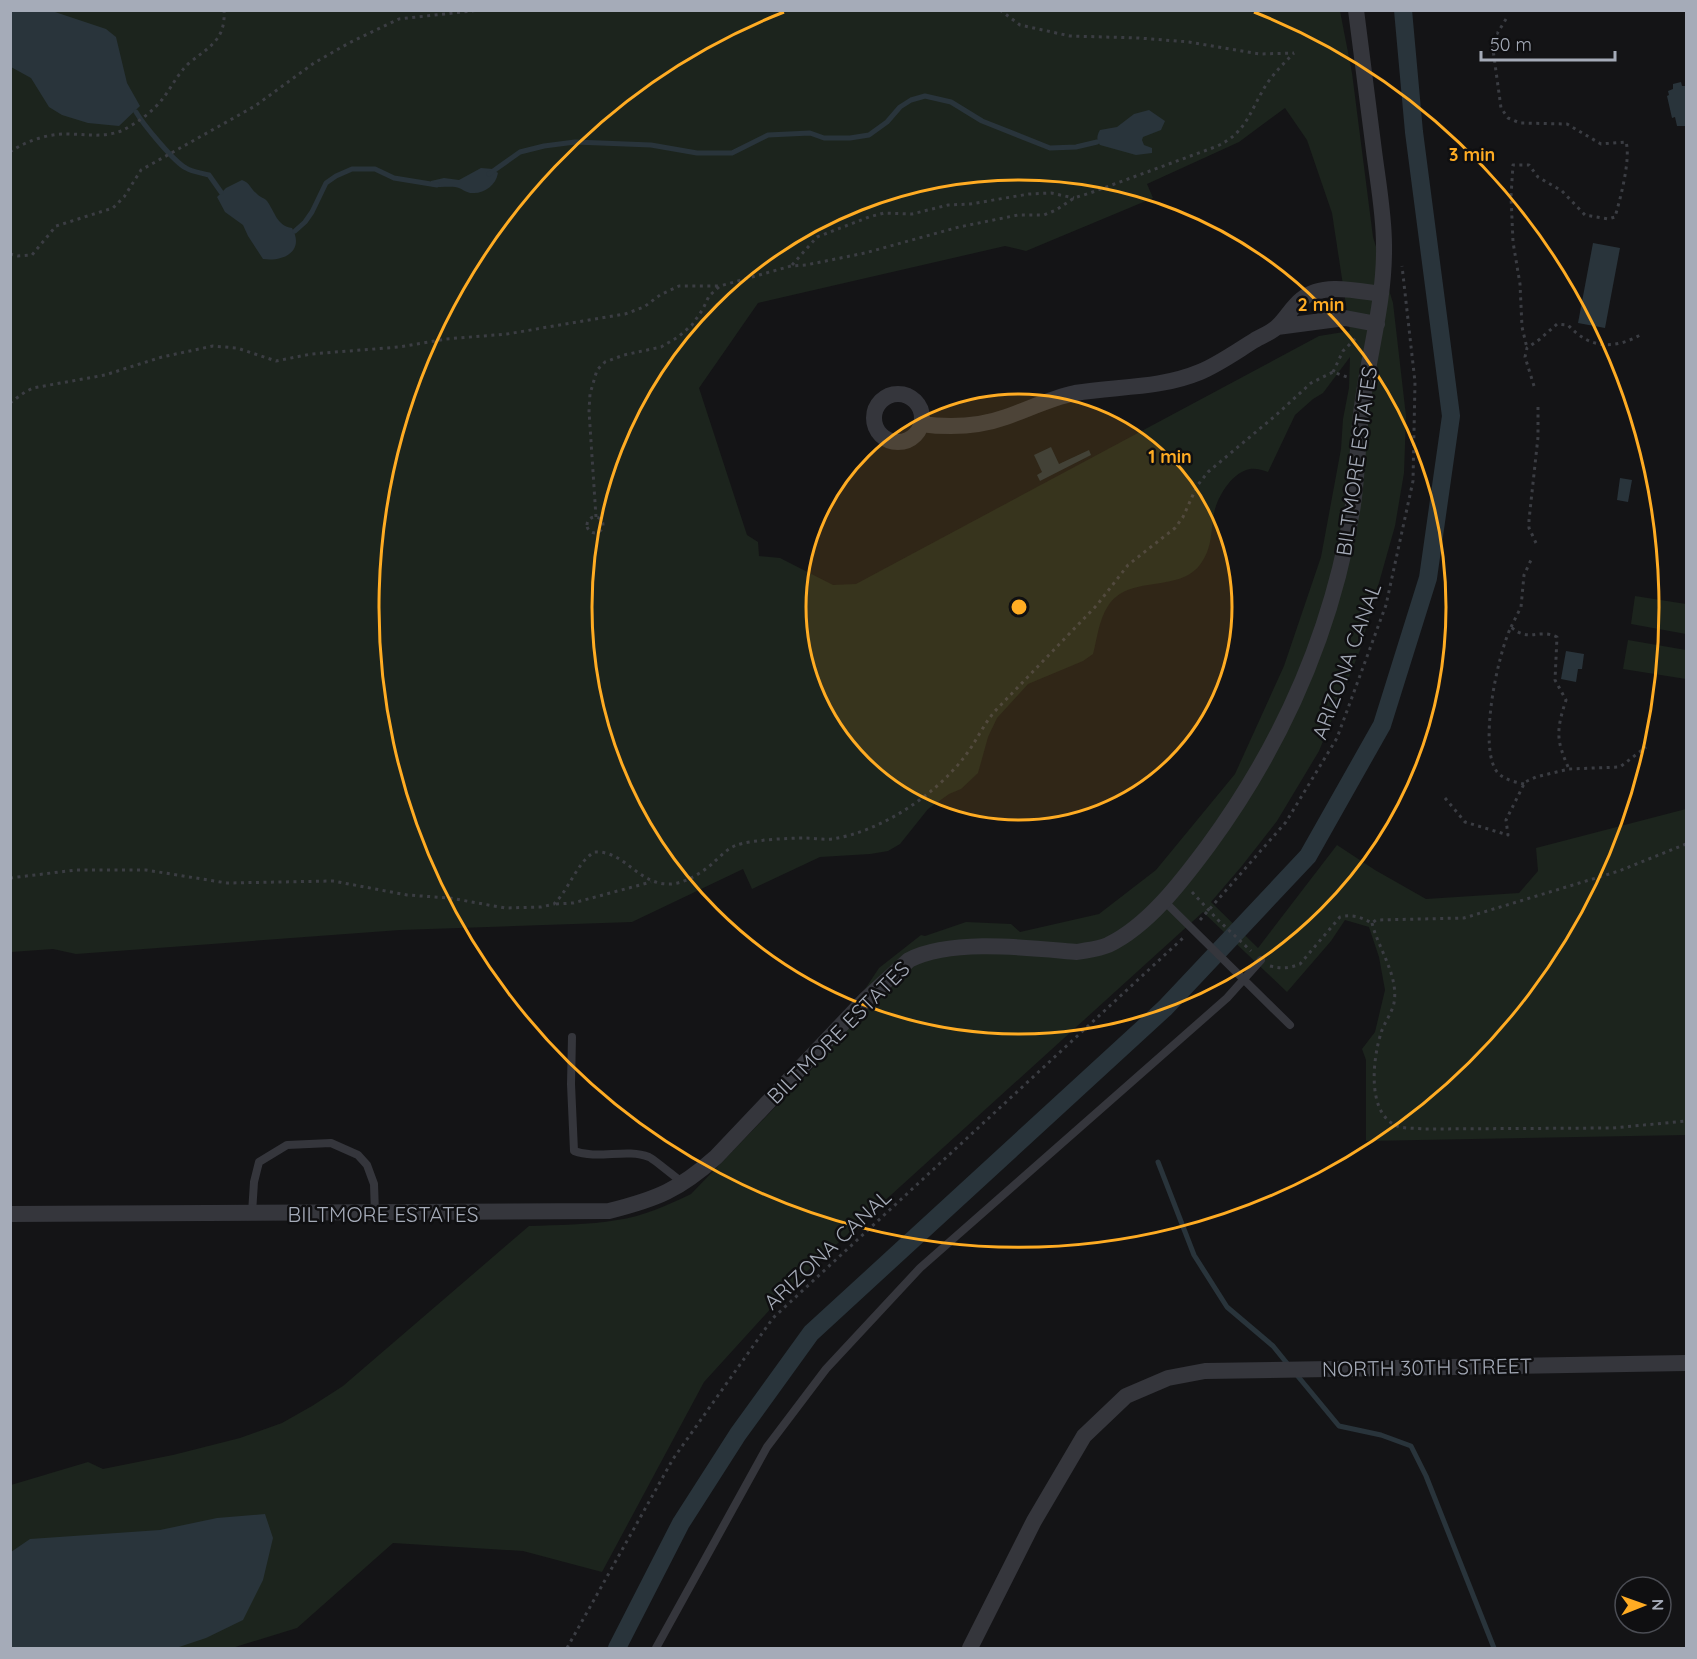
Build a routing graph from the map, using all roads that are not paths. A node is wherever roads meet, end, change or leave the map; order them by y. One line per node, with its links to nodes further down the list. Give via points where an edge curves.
1 (1356, 10): 2 (street, BILTMORE ESTATES, via 1383,215)
2 (1381, 294): 3 (street, BILTMORE ESTATES); 4 (street, via 1347,288 1305,296)
3 (1377, 324): 4 (street, via 1344,318); 6 (street, BILTMORE ESTATES, via 1362,407 1347,540 1312,658 1287,718 1251,783 1200,857)
4 (1277, 327): 5 (street, via 1200,372 1172,381 1060,396 974,425 951,428)
5 (921, 424)
6 (1162, 900): 8 (lane); 11 (street, BILTMORE ESTATES, via 1130,932 1091,950 952,948 909,960 865,1000 716,1157)
7 (1261, 960): 8 (lane)
8 (1245, 979): 9 (lane); 16 (lane, via 920,1268 826,1369 767,1447)
9 (1290, 1025)
10 (572, 1038): 11 (lane, via 574,1151 651,1158)
11 (684, 1184): 14 (street, BILTMORE ESTATES, via 609,1212)
12 (10, 1214): 13 (street, BILTMORE ESTATES)
13 (252, 1214): 14 (street, BILTMORE ESTATES); 14 (lane, via 259,1162 287,1144 331,1143 358,1155 367,1165 374,1184)
14 (375, 1214)
15 (1686, 1363): 17 (street, NORTH 30TH STREET, via 1205,1371 1167,1378 1126,1396 1084,1436 1034,1521)
16 (656, 1648)
17 (970, 1648)

